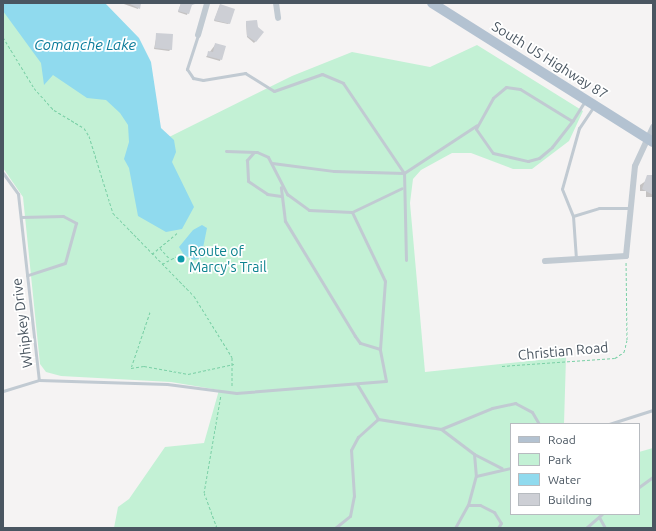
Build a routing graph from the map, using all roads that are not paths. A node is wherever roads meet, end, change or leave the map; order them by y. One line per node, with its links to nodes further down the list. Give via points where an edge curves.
1 (207, 3): 5 (street)
2 (276, 3): 4 (street)
3 (432, 3): 6 (main road, South US Highway 87)
4 (278, 18)
5 (198, 35): 15 (lane, via 187,69 192,78 203,80 245,73 274,91 322,74 336,78 348,90)
6 (590, 102): 7 (lane); 10 (main road, South US Highway 87); 21 (lane, via 565,169 562,189)
7 (572, 121): 8 (lane, via 520,89 506,87 493,98); 8 (lane, via 547,152 528,161 493,153 477,136)
8 (477, 124): 15 (lane)
9 (653, 127): 10 (street)
10 (649, 139): 19 (street, via 635,166)
11 (226, 151): 12 (lane)
12 (254, 152): 13 (lane, via 263,154); 18 (lane, via 247,160 248,181 267,194)
13 (272, 163): 15 (lane, via 334,171); 16 (lane)
14 (3, 173): 22 (lane, Whipkey Drive, via 18,194)
15 (404, 173): 17 (lane)
16 (281, 186): 18 (lane); 20 (lane, via 296,203 309,210)
17 (402, 188): 20 (lane); 24 (lane)
18 (282, 196): 27 (lane, via 285,221 355,336 360,342)
19 (632, 208): 21 (lane, via 599,208); 23 (street, via 626,256)
20 (352, 212): 27 (lane, via 385,282)
21 (573, 216): 23 (lane)
22 (21, 217): 26 (lane, Whipkey Drive); 26 (lane, via 63,216 76,223 65,263)
23 (576, 259): 25 (street)
24 (406, 260)
25 (545, 261)
26 (27, 275): 28 (lane, Whipkey Drive)
27 (380, 349): 29 (lane, via 386,381)
28 (39, 380): 29 (lane, via 167,384 230,393); 30 (lane)
29 (357, 384): 32 (lane)
30 (3, 391)
31 (653, 410): 34 (lane)
32 (378, 419): 35 (lane); 44 (lane, via 358,437 351,450 354,496 350,516)
33 (538, 423): 35 (lane, via 532,412 515,403 492,408)
34 (612, 423)
35 (441, 429): 36 (lane)
36 (474, 454): 37 (lane); 39 (lane)
37 (504, 468): 38 (lane); 39 (lane)
38 (510, 468)
39 (476, 476): 42 (lane)
40 (653, 477): 41 (lane)
41 (640, 486)
42 (468, 505): 45 (lane); 46 (lane, via 480,505 494,512 501,523)
43 (599, 517): 47 (lane); 48 (lane)
44 (336, 528)
45 (455, 528)
46 (498, 528)
47 (586, 528)
48 (604, 528)

